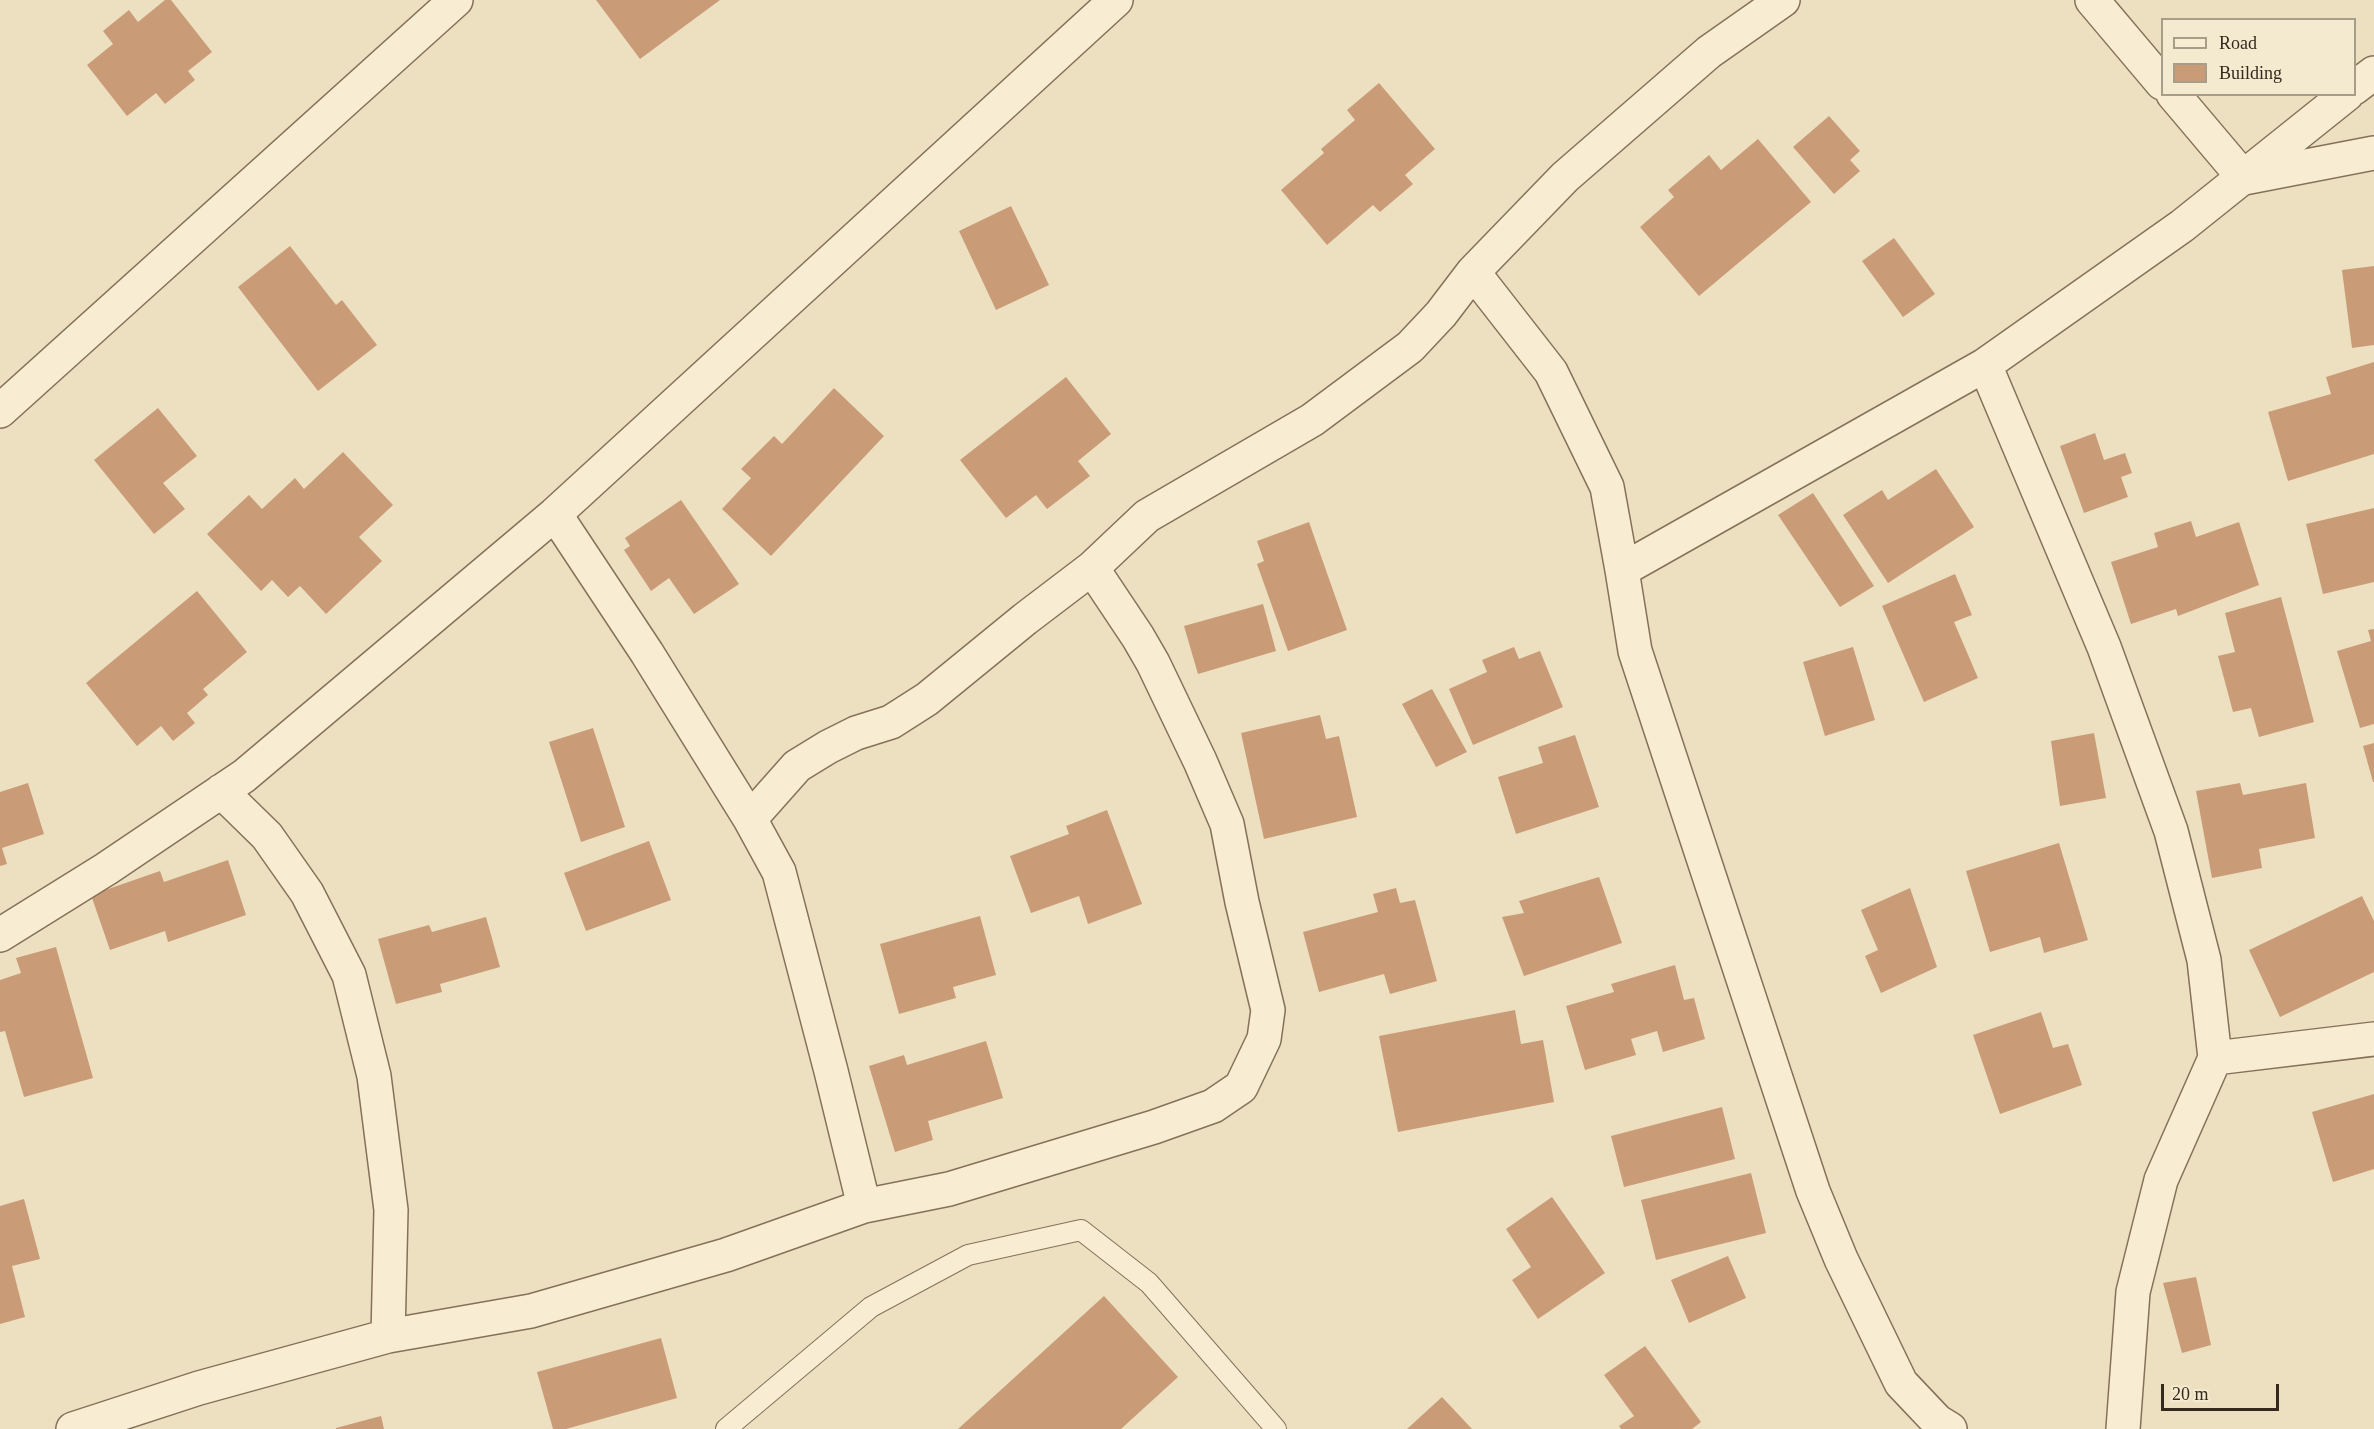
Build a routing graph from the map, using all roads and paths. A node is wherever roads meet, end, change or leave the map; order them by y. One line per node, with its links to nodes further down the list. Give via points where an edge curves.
1 (456, 0): 14 (street)
2 (1116, 0): 15 (street)
3 (1783, 0): 12 (street, via 1709,52 1564,177)
4 (2092, 0): 6 (street)
5 (2374, 73): 7 (street)
6 (2161, 81)
7 (2356, 87)
8 (2175, 96): 11 (street)
9 (2345, 96): 11 (street)
10 (2374, 153): 11 (street)
11 (2244, 178): 13 (street, via 2173,233)
12 (1473, 272): 16 (street, via 1410,347 1312,420 1147,516); 17 (street, via 1551,372 1607,487)
13 (1985, 365): 17 (street); 22 (street, via 2104,647 2171,831 2204,960)
14 (0, 411)
15 (555, 513): 18 (street, via 244,776); 19 (street)
16 (1092, 568): 19 (street, via 927,699 891,722 856,733 797,766); 23 (street, via 1153,663 1227,825 1268,1010 1264,1039 1241,1087 1213,1106 949,1189)
17 (1622, 570): 28 (street, via 1638,660 1813,1191 1901,1383 1937,1421)
18 (221, 791): 20 (street, via 106,869); 24 (street, via 267,836 307,893 349,975 374,1076 391,1210)
19 (750, 819): 23 (street, via 778,872)
20 (0, 934)
21 (2374, 1039): 22 (street)
22 (2215, 1058): 29 (street, via 2161,1180 2133,1292)
23 (864, 1206): 24 (street, via 726,1255 531,1311)
24 (388, 1336): 25 (street, via 199,1388)
25 (73, 1429)
26 (726, 1429): 27 (lane, via 871,1307 968,1255 1081,1230 1149,1282)
27 (1276, 1429)
28 (1950, 1429)
29 (2123, 1429)

